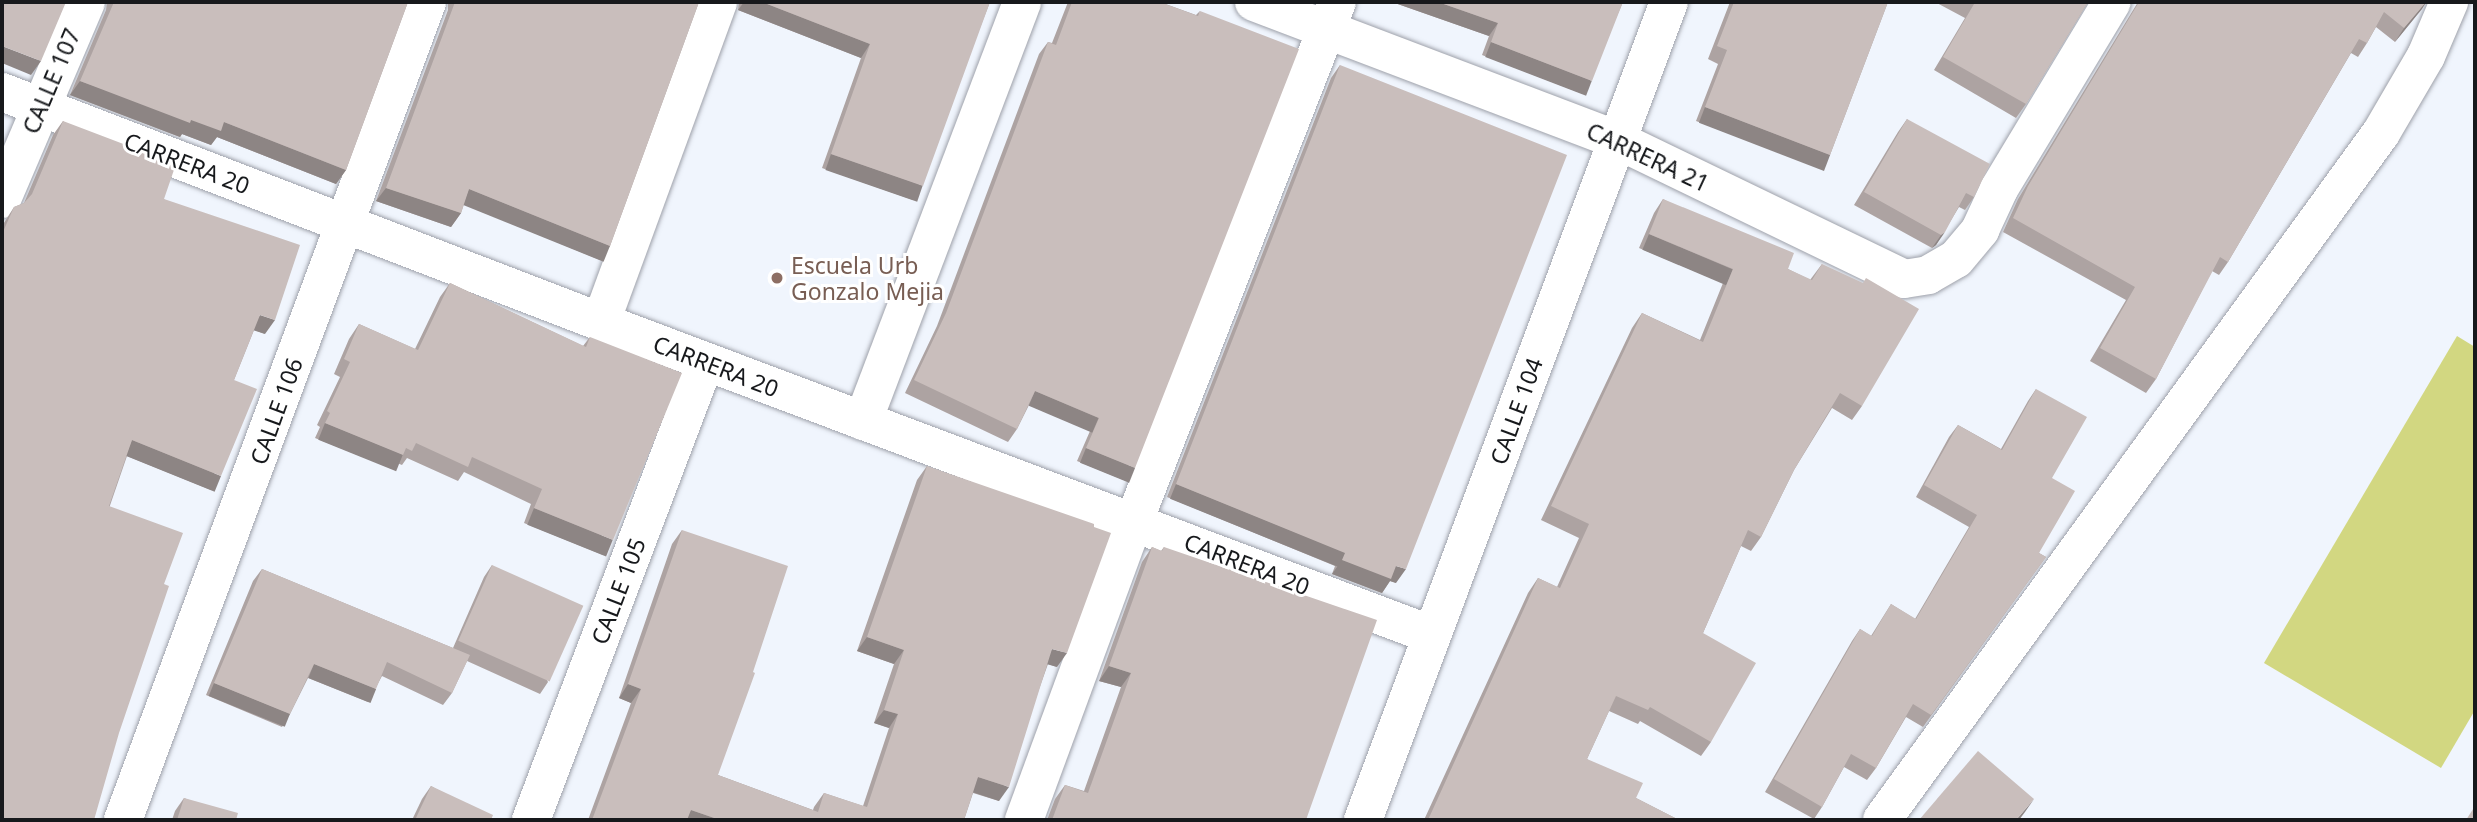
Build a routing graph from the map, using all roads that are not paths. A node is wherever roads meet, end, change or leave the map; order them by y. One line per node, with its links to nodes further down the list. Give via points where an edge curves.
1 (86, 2): 11 (street, CALLE 107)
2 (427, 2): 14 (street, CALLE 106)
3 (718, 2): 15 (street)
4 (1022, 2): 17 (street)
5 (1254, 2): 9 (street, CARRERA 21)
6 (1669, 2): 12 (street, CALLE 104)
7 (2112, 2): 12 (street, CARRERA 21, via 1999,189 1980,230 1956,259 1928,275 1904,279)
8 (2449, 2): 24 (street, via 2426,56 2381,133)
9 (1331, 15): 12 (street, CARRERA 21); 18 (street)
10 (2, 92): 11 (street, CARRERA 20)
11 (40, 106): 13 (street, CALLE 107); 14 (street, CARRERA 20)
12 (1617, 140): 19 (street, CALLE 104)
13 (2, 199)
14 (345, 223): 15 (street, CARRERA 20); 20 (street, CALLE 106)
15 (601, 322): 16 (street, CARRERA 20)
16 (705, 362): 17 (street, CARRERA 20); 21 (street, CALLE 105)
17 (863, 421): 18 (street, CARRERA 20)
18 (1134, 521): 19 (street, CARRERA 20); 22 (street)
19 (1432, 635): 23 (street, CALLE 104)
20 (124, 820)
21 (531, 820)
22 (1024, 820)
23 (1363, 820)
24 (1882, 820)

